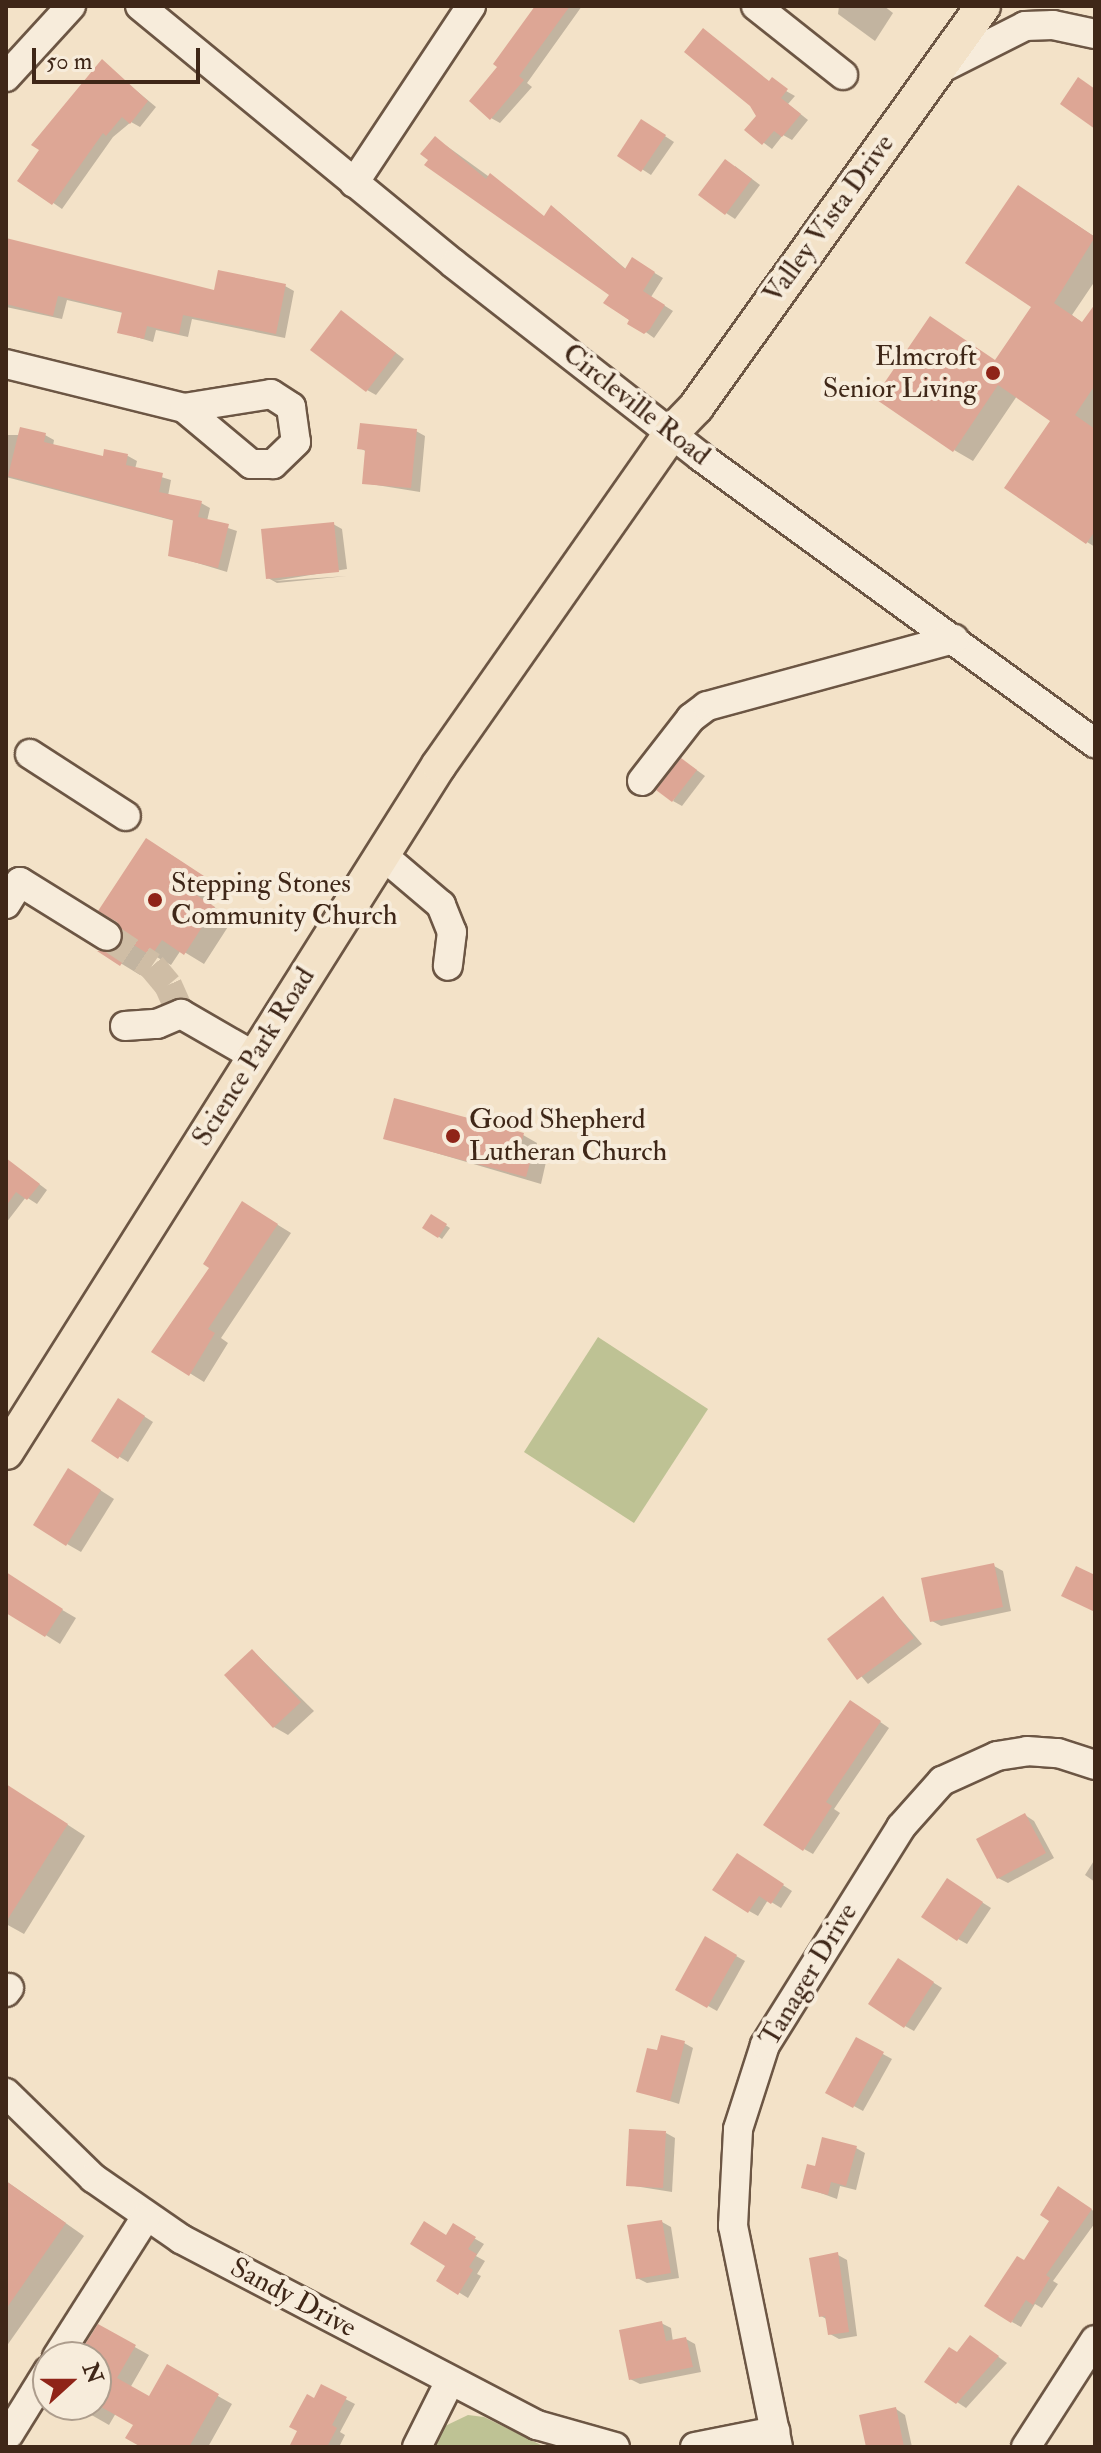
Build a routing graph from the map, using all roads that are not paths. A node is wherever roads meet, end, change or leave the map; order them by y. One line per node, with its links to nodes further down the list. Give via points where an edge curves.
1 (71, 6): 11 (street)
2 (140, 6): 12 (street, Circleville Road)
3 (471, 6): 12 (street)
4 (756, 6): 10 (street)
5 (983, 6): 9 (main road, Valley Vista Drive)
6 (1080, 6): 7 (street)
7 (1095, 23)
8 (1095, 34): 9 (street, via 1053,25 1025,26 976,46)
9 (936, 71): 15 (main road, Valley Vista Drive, via 696,407)
10 (843, 75)
11 (6, 77)
12 (354, 183): 15 (street, Circleville Road)
13 (6, 364): 14 (street)
14 (184, 408)
15 (673, 431): 16 (street, Circleville Road, via 701,457); 21 (main road, Science Park Road)
16 (954, 639): 17 (street, Circleville Road); 19 (street, via 707,706 691,718)
17 (1095, 743)
18 (30, 754): 20 (street)
19 (642, 781)
20 (126, 816)
21 (381, 854): 24 (street, via 441,905 452,932); 26 (main road, Science Park Road)
22 (6, 904): 23 (street, via 20,882)
23 (107, 936)
24 (448, 966)
25 (125, 1026): 26 (street, via 157,1024 181,1014)
26 (254, 1056): 27 (main road, Science Park Road)
27 (6, 1452)
28 (1095, 1765): 36 (street, Tanager Drive, via 1027,1751 997,1756 942,1781 901,1827 765,2045 741,2114 732,2173 741,2275)
29 (8, 2100): 30 (street, Sandy Drive, via 93,2178)
30 (146, 2217): 32 (street); 33 (street, Sandy Drive)
31 (1095, 2340): 40 (street)
32 (67, 2341)
33 (450, 2381): 37 (street); 38 (street, Sandy Drive, via 537,2425)
34 (32, 2397): 35 (street)
35 (9, 2434)
36 (776, 2439): 39 (street)
37 (417, 2447)
38 (615, 2447)
39 (695, 2447)
40 (1026, 2447)

